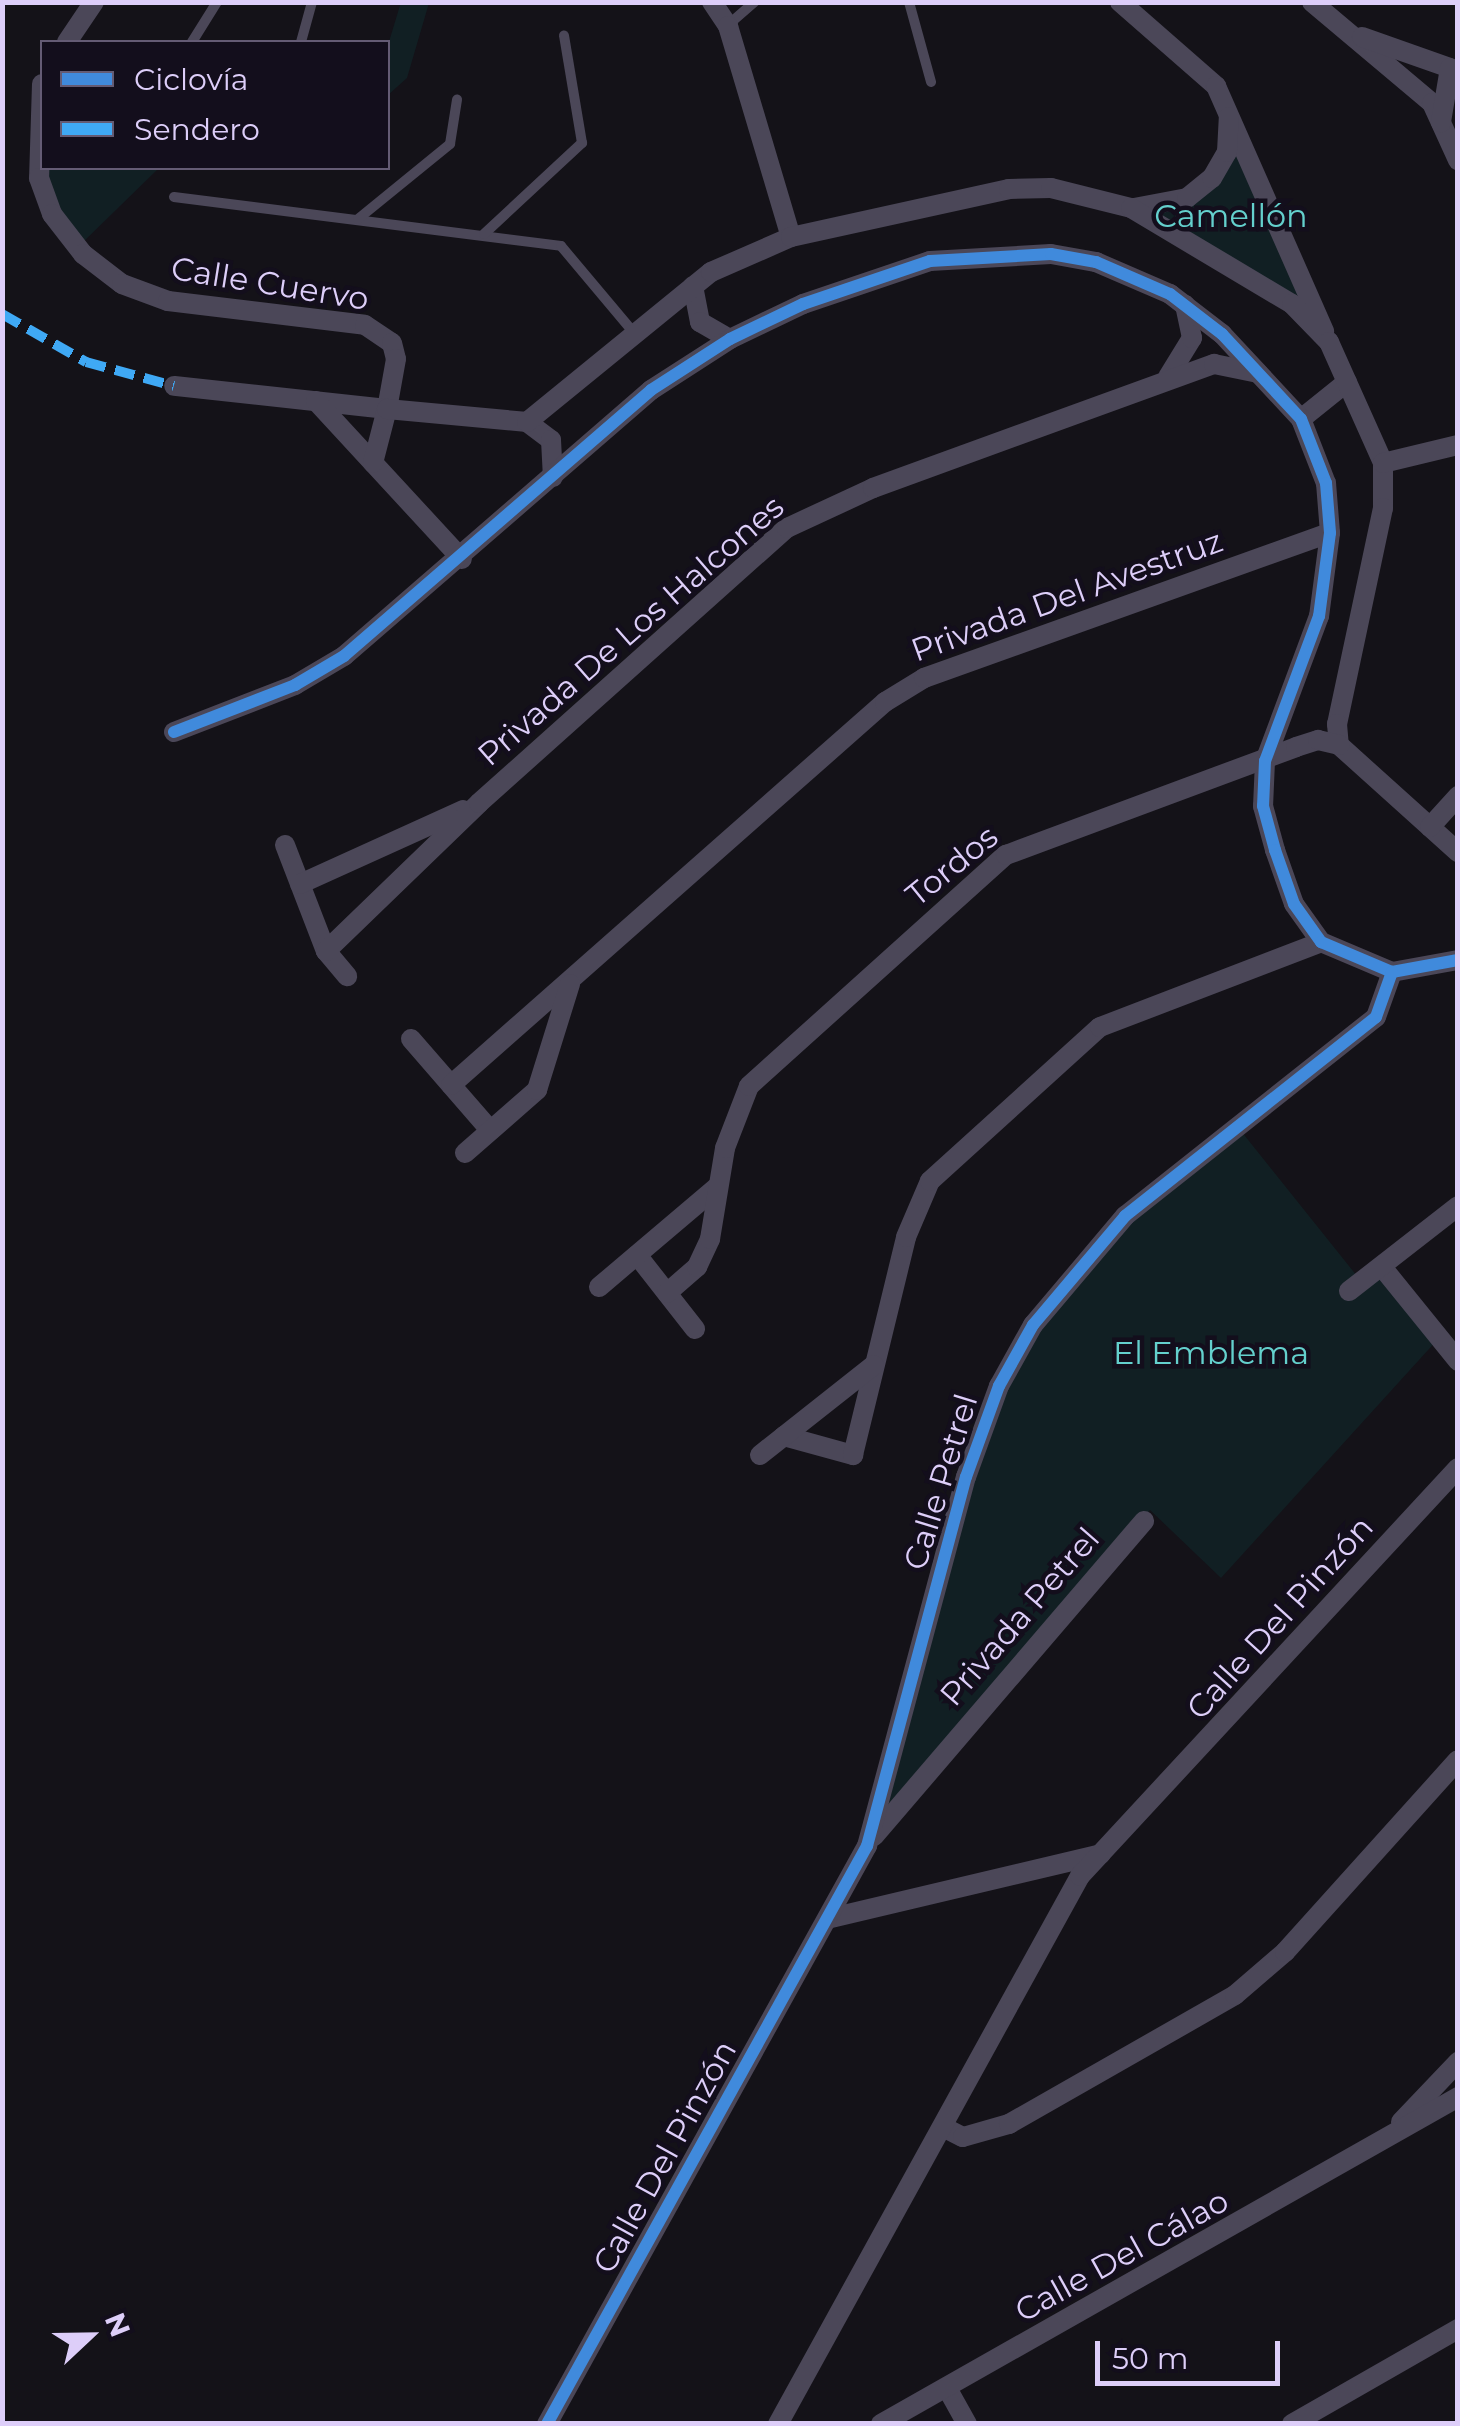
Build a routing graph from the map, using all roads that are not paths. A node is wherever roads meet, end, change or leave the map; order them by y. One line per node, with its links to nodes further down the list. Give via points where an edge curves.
1 (94, 2): 12 (street)
2 (216, 2): 13 (lane)
3 (312, 2): 14 (lane)
4 (712, 2): 9 (street)
5 (754, 2): 9 (lane)
6 (909, 2): 15 (lane)
7 (1120, 2): 17 (street, via 1189,59)
8 (1312, 2): 10 (street)
9 (728, 26): 25 (street)
10 (1346, 31): 18 (street, via 1416,86); 18 (street, via 1450,68)
11 (564, 35): 24 (lane, via 582,143)
12 (68, 40)
13 (193, 40)
14 (301, 40)
15 (931, 82)
16 (457, 100): 23 (lane, via 450,144)
17 (1230, 110): 22 (street, via 1228,152 1212,178 1165,206); 30 (street)
18 (1441, 122): 19 (street)
19 (1458, 160)
20 (40, 170): 36 (street, Calle Cuervo, via 52,214 82,254 122,284 168,301 382,333 396,360)
21 (174, 197): 23 (lane)
22 (1131, 208): 25 (street, via 1051,188 1009,189); 30 (street, via 1292,304)
23 (358, 219): 24 (lane)
24 (484, 234): 28 (lane, via 561,246)
25 (791, 236): 26 (street, via 738,255)
26 (693, 286): 28 (street); 29 (street, via 700,322)
27 (1186, 305): 29 (street, via 1096,262 974,254 884,275); 31 (street); 32 (street, via 1192,338 1182,364)
28 (634, 332): 38 (street)
29 (730, 340): 42 (street, via 651,390)
30 (1329, 342): 33 (street)
31 (1268, 380): 32 (street, Privada De Los Halcones, via 1229,363); 37 (street)
32 (1163, 381): 49 (street, Privada De Los Halcones, via 873,488 788,528)
33 (1348, 382): 37 (street); 40 (street)
34 (174, 386): 35 (street)
35 (316, 401): 36 (street); 41 (street)
36 (387, 408): 38 (street); 41 (street)
37 (1301, 419): 43 (street, via 1326,483)
38 (527, 422): 42 (street, via 550,440)
39 (1458, 445): 40 (street)
40 (1382, 462): 46 (street, via 1383,508 1336,724)
41 (373, 463): 44 (street)
42 (554, 477): 44 (street)
43 (1330, 533): 47 (street, via 1318,616); 59 (street, Privada Del Avestruz, via 924,678 886,702)
44 (462, 559): 45 (street, via 344,656)
45 (174, 732)
46 (1339, 745): 47 (street, Tordos, via 1318,740); 50 (street)
47 (1265, 761): 54 (street, via 1263,806 1276,850 1294,904); 64 (street, Tordos, via 1006,855 749,1086)
48 (1458, 796): 50 (street)
49 (478, 803): 53 (street, Privada De Los Halcones); 55 (street, Privada De Los Halcones)
50 (1430, 827): 52 (street)
51 (285, 845): 53 (street)
52 (1458, 852)
53 (300, 884): 55 (street)
54 (1321, 942): 57 (street); 73 (street, via 1100,1027 930,1181 912,1215)
55 (326, 951): 58 (street)
56 (1458, 960): 57 (street)
57 (1392, 972): 79 (street, Calle Petrel, via 1376,1017 1125,1216 1033,1324 999,1386 966,1478)
58 (347, 976)
59 (571, 982): 61 (street, Privada Del Avestruz); 62 (street, via 537,1090)
60 (412, 1039): 61 (street)
61 (451, 1085): 62 (street)
62 (490, 1130): 63 (street)
63 (465, 1153)
64 (718, 1186): 66 (street); 70 (street, Tordos, via 697,1267)
65 (1458, 1206): 67 (street)
66 (636, 1256): 68 (street); 70 (street)
67 (1382, 1267): 69 (street); 72 (street)
68 (599, 1287)
69 (1349, 1290)
70 (667, 1293): 71 (street)
71 (695, 1329)
72 (1456, 1357)
73 (874, 1364): 74 (street); 74 (street, via 853,1455)
74 (784, 1436): 75 (street)
75 (760, 1455)
76 (1458, 1468): 80 (street, Calle Del Pinzón)
77 (1144, 1521): 79 (street, Privada Petrel)
78 (1457, 1761): 84 (street, via 1285,1952 1235,1995 1008,2124 962,2137)
79 (867, 1846): 81 (street, Calle Petrel)
80 (1103, 1853): 81 (street); 84 (street, Calle Del Pinzón, via 1070,1893)
81 (831, 1918): 88 (street, Calle Del Pinzón)
82 (1458, 2062): 85 (street, Calle Del Cálao)
83 (1458, 2097): 85 (street, Calle Del Cálao)
84 (943, 2127): 89 (street, Calle Del Pinzón)
85 (1389, 2134): 87 (street, Calle Del Cálao)
86 (1458, 2329): 92 (street)
87 (947, 2388): 90 (street, Calle Del Cálao); 91 (street)
88 (547, 2424)
89 (778, 2424)
90 (881, 2424)
91 (967, 2424)
92 (1292, 2424)

